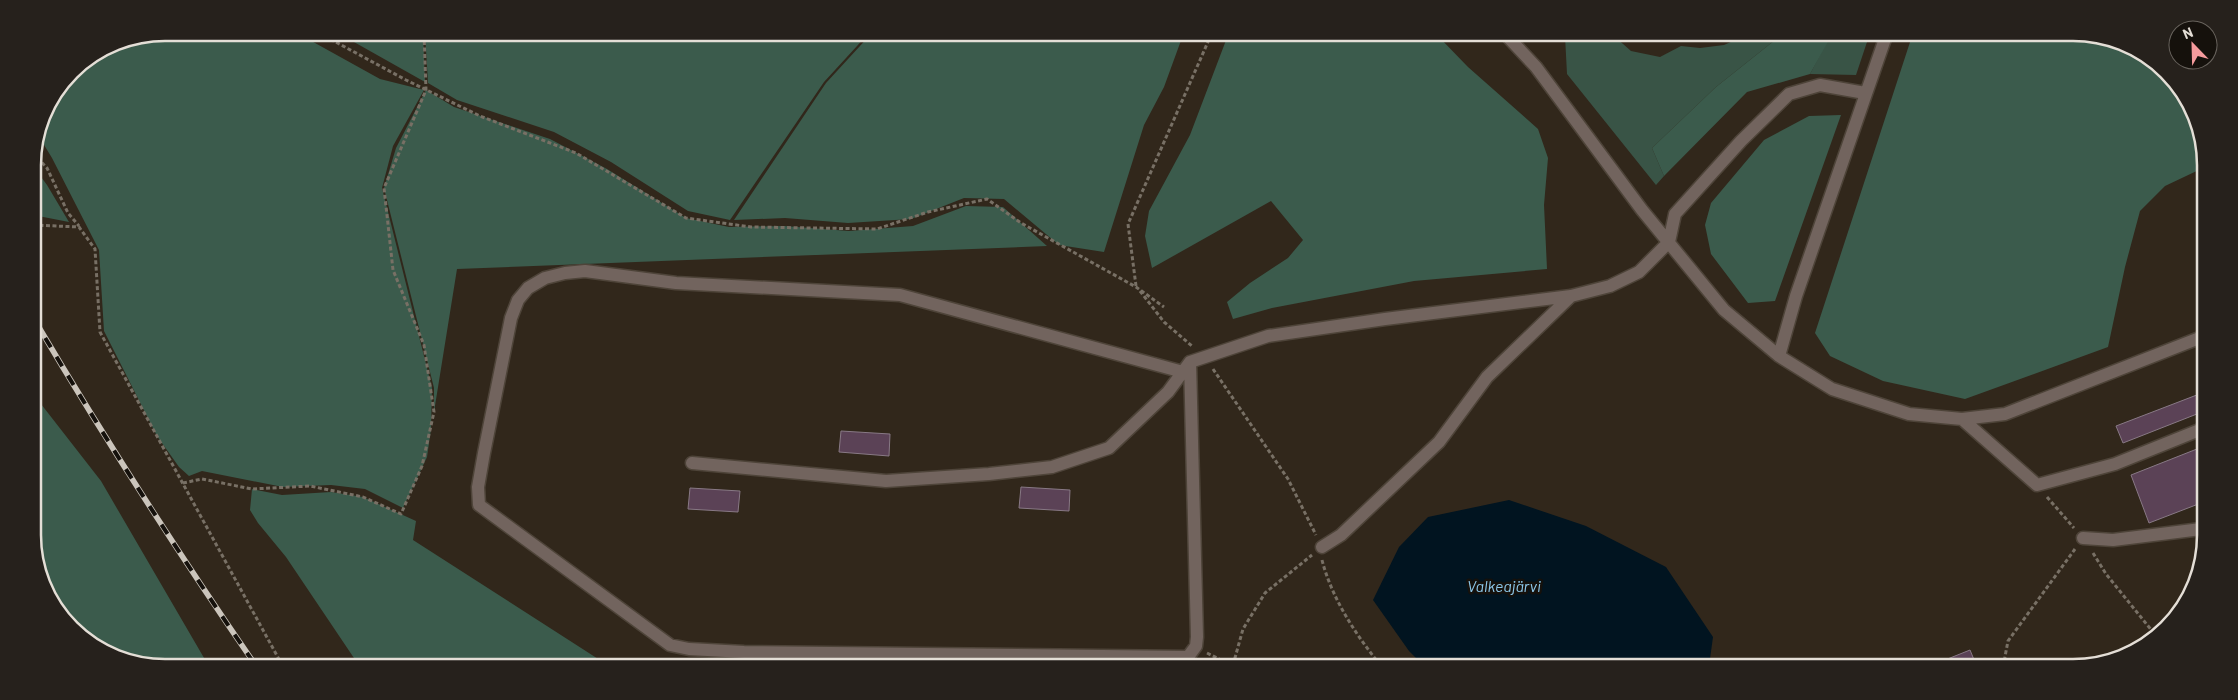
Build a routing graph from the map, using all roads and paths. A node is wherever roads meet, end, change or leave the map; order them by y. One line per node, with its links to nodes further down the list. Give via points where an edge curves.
1 (1208, 41): 12 (path, via 1128,224)
2 (1517, 41): 11 (street)
3 (1884, 41): 7 (street)
4 (336, 42): 6 (path)
5 (424, 42): 6 (path)
6 (426, 90): 12 (path, via 480,116 576,152 686,218 751,227 877,229 928,212 987,199 1021,223); 22 (path, via 384,188 393,270 424,345 434,412 422,466 401,514 363,497 310,486 252,489 202,479)
7 (1865, 92): 11 (street, via 1820,85 1789,94 1675,214); 16 (street)
8 (42, 162): 10 (path, via 68,213)
9 (42, 225): 10 (path)
10 (79, 227): 22 (path, via 95,250 100,332)
11 (1668, 242): 13 (street, via 1639,272 1610,286); 16 (street, via 1724,310)
12 (1136, 287): 14 (path); 17 (path, via 1164,322)
13 (1571, 296): 17 (street, via 1268,336); 26 (street, via 1487,377 1439,442 1341,535)
14 (1164, 307)
15 (2197, 339): 19 (street, via 2005,414)
16 (1779, 356): 19 (street, via 1832,390 1909,414)
17 (1206, 357): 18 (street); 26 (path, via 1288,479)
18 (1187, 367): 18 (street, via 1197,637 1196,646 1188,656 744,652 670,645 479,505 478,487 511,318 518,300 528,288 544,278 565,272 585,271 676,283 777,290 900,295); 21 (street, via 1168,392 1109,448 1052,467 886,481)
19 (1962, 419): 23 (street)
20 (2197, 431): 23 (street, via 2115,464)
21 (692, 463)
22 (183, 483): 31 (path)
23 (2037, 485): 25 (path)
24 (2197, 530): 25 (street, via 2113,540)
25 (2083, 538): 27 (path, via 2106,574); 30 (path, via 2008,641)
26 (1322, 547): 28 (path, via 1265,593 1243,629); 29 (path, via 1321,557 1328,584 1363,644)
27 (2152, 631)
28 (1235, 658)
29 (1375, 658)
30 (2005, 658)
31 (279, 659)

